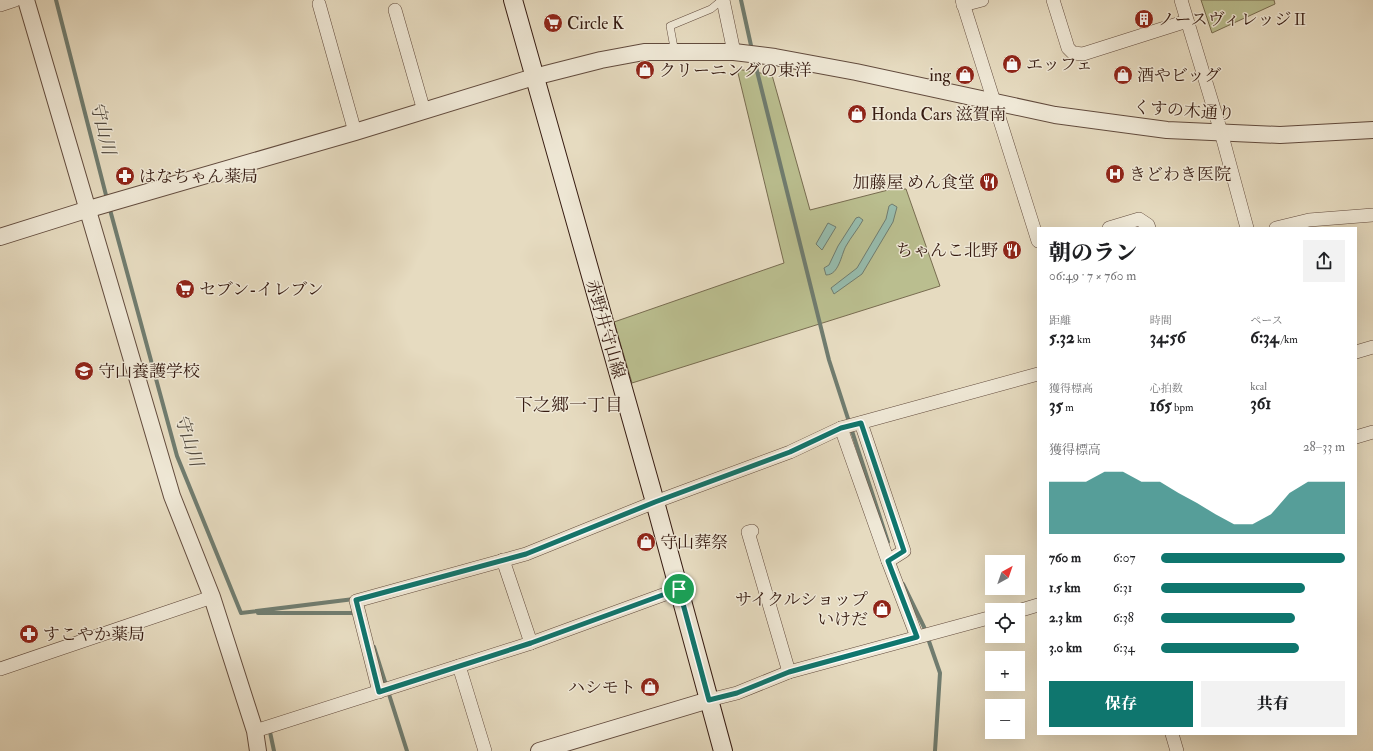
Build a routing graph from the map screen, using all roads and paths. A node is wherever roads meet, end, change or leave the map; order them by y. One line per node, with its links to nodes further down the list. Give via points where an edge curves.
1 (15, 0): 9 (street)
2 (26, 0): 21 (street)
3 (512, 0): 15 (main road, 赤野井守山線)
4 (722, 0): 13 (street); 14 (lane, via 711,9 670,26)
5 (982, 0): 8 (street)
6 (1053, 0): 12 (street, via 1068,48 1073,53 1083,54)
7 (1182, 0): 12 (street)
8 (963, 3): 16 (street)
9 (0, 4)
10 (318, 4): 19 (street)
11 (395, 10): 17 (street)
12 (1187, 21): 20 (street)
13 (734, 52): 14 (street, くすの木通り); 16 (street, くすの木通り, via 856,72)
14 (675, 53): 15 (street, くすの木通り, via 644,52 619,56)
15 (534, 77): 17 (street, くすの木通り); 38 (main road, 赤野井守山線)
16 (993, 102): 20 (street, くすの木通り, via 1055,115 1112,123 1167,130); 29 (street)
17 (424, 111): 19 (street, くすの木通り)
18 (1373, 130): 20 (street, くすの木通り, via 1280,135)
19 (355, 132): 21 (street, くすの木通り)
20 (1221, 132): 26 (street)
21 (89, 209): 28 (street, くすの木通り); 44 (street, via 172,496)
22 (1373, 215): 23 (street)
23 (1310, 224): 27 (street)
24 (1112, 227): 25 (street, via 1139,219)
25 (1149, 227)
26 (1247, 227)
27 (1284, 227)
28 (0, 238)
29 (1037, 238)
30 (1373, 347): 31 (street)
31 (1357, 352)
32 (1037, 374): 33 (street)
33 (861, 423): 34 (street); 37 (street)
34 (841, 428): 38 (street, via 790,452); 39 (street)
35 (1373, 432): 36 (street)
36 (1357, 437)
37 (885, 498): 39 (street); 42 (street, via 904,551)
38 (655, 502): 41 (street, via 526,554); 43 (main road, 赤野井守山線)
39 (868, 504): 42 (street)
40 (752, 531): 52 (street, via 748,532)
41 (503, 560): 49 (street); 53 (street, via 356,600)
42 (888, 561): 48 (street)
43 (679, 589): 49 (street); 54 (main road, 赤野井守山線)
44 (212, 597): 51 (street); 55 (street)
45 (1037, 606): 46 (street)
46 (1025, 609)
47 (985, 619): 48 (street)
48 (917, 637): 52 (street)
49 (531, 643): 50 (street)
50 (459, 666): 53 (street); 58 (street)
51 (0, 669)
52 (789, 672): 54 (street, via 737,693)
53 (379, 692): 55 (street)
54 (709, 700): 59 (street); 60 (main road, 赤野井守山線)
55 (255, 731): 57 (street)
56 (1172, 735): 61 (street)
57 (258, 751)
58 (485, 751)
59 (539, 751)
60 (723, 751)
61 (1177, 751)

